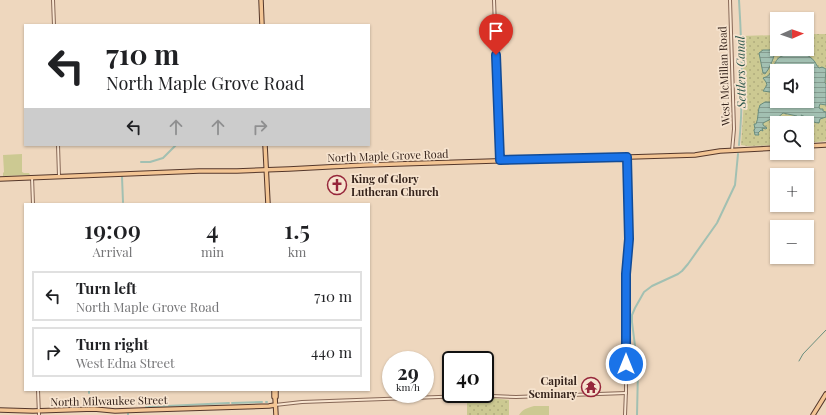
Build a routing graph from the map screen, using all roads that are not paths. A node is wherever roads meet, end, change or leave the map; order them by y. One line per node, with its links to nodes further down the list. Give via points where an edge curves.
1 (53, 0): 5 (street)
2 (261, 0): 6 (main road)
3 (494, 0): 14 (street)
4 (730, 0): 12 (street, West McMillan Road, via 734,129)
5 (54, 24)
6 (262, 24)
7 (826, 145): 10 (main road)
8 (58, 146): 16 (street)
9 (265, 146): 15 (main road)
10 (814, 146)
11 (770, 148): 12 (main road, North Maple Grove Road)
12 (732, 151): 13 (main road, North Maple Grove Road)
13 (627, 157): 14 (main road, North Maple Grove Road); 23 (street, via 629,239 626,274)
14 (500, 160): 15 (main road, North Maple Grove Road)
15 (266, 170): 16 (main road, North Maple Grove Road); 20 (main road)
16 (59, 176): 17 (main road, North Maple Grove Road)
17 (32, 177): 18 (main road, North Maple Grove Road); 19 (street)
18 (0, 179)
19 (33, 203)
20 (268, 203)
21 (38, 391): 27 (street)
22 (275, 391): 25 (main road)
23 (626, 393): 25 (street, North Milwaukee Street); 29 (street)
24 (826, 394): 30 (main road)
25 (275, 404): 27 (main road, North Milwaukee Street); 28 (main road)
26 (0, 410): 27 (main road, North Milwaukee Street)
27 (39, 413)
28 (276, 415)
29 (625, 415)
30 (813, 415)

